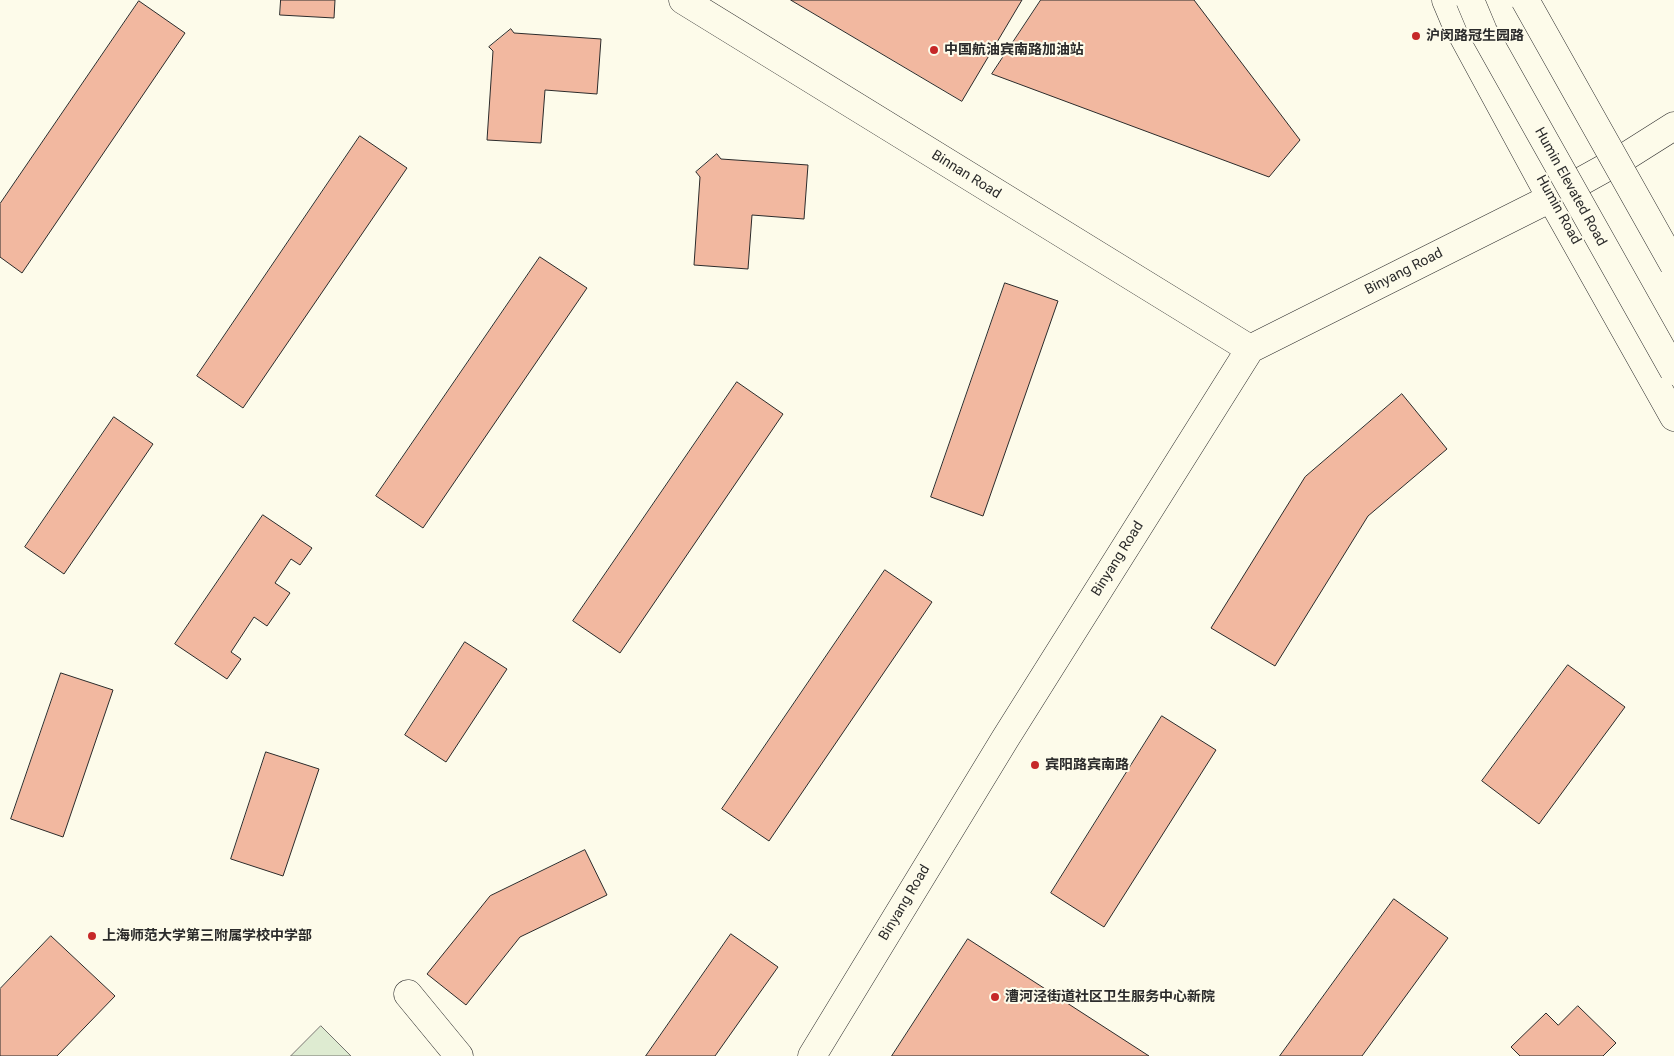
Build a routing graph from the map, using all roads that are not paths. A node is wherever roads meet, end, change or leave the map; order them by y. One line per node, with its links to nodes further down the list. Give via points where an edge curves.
1 (683, 0): 11 (main road, Binnan Road)
2 (1446, 0): 8 (main road, Humin Road)
3 (1470, 0): 12 (main road, Humin Elevated Road, bridge, via 1483,32)
4 (1525, 0): 10 (main road, bridge)
5 (1539, 0): 7 (main road)
6 (1674, 126): 7 (main road, Binyang Road)
7 (1626, 157): 8 (main road, Binyang Road); 9 (main road)
8 (1551, 198): 11 (main road, Binyang Road); 13 (main road, Humin Road)
9 (1674, 242)
10 (1674, 265)
11 (1250, 349): 16 (main road, Binyang Road, via 1005,739)
12 (1674, 371)
13 (1674, 417)
14 (408, 994): 15 (main road)
15 (458, 1056)
16 (812, 1056)

